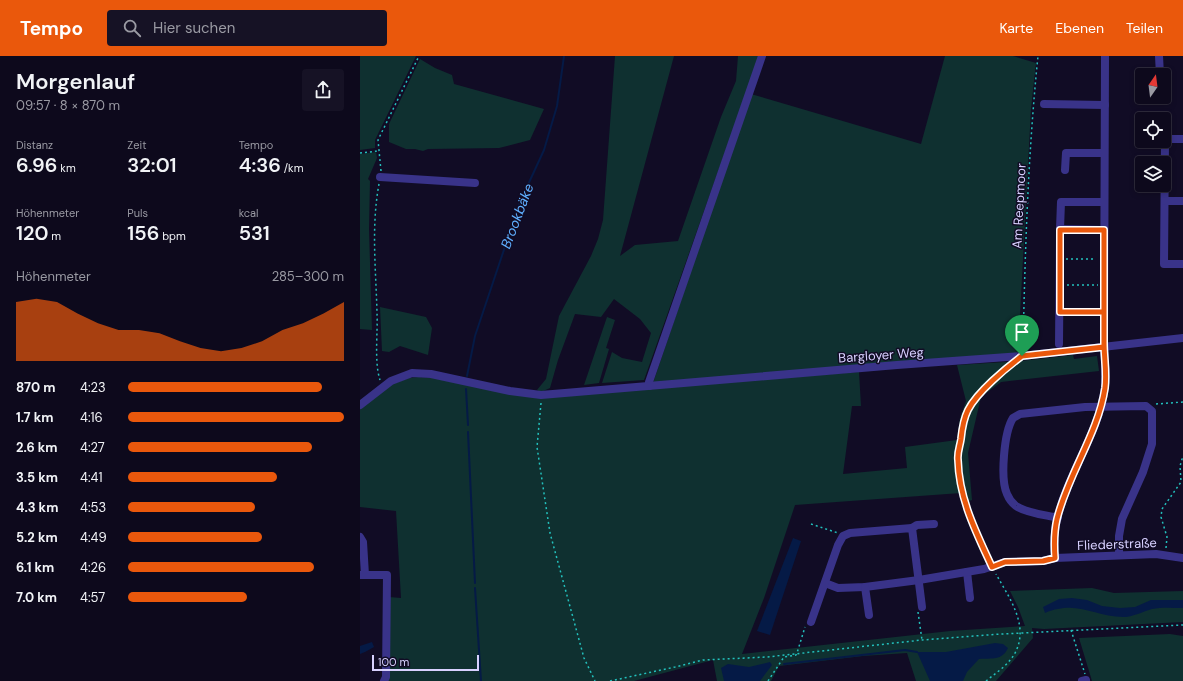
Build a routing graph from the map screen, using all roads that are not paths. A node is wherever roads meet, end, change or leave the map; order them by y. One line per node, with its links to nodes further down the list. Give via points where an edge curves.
1 (762, 56): 23 (street)
2 (1105, 56): 6 (street)
3 (1159, 56): 4 (street)
4 (1160, 68)
5 (1044, 104): 6 (street)
6 (1105, 105): 8 (street)
7 (1183, 139): 12 (street, via 1165,139)
8 (1104, 153): 9 (street, via 1066,153); 14 (street)
9 (1065, 170)
10 (380, 177): 11 (street)
11 (475, 183)
12 (1165, 201): 13 (street); 17 (street, via 1164,264)
13 (1183, 201)
14 (1104, 202): 15 (street, via 1061,202); 16 (street)
15 (1060, 230): 16 (street); 18 (street)
16 (1104, 230): 19 (street)
17 (1183, 264)
18 (1060, 312): 19 (street); 21 (street)
19 (1104, 312): 22 (street)
20 (1183, 338): 22 (street, Bargloyer Weg)
21 (1059, 344)
22 (1104, 347): 23 (street, Bargloyer Weg); 25 (street, via 1105,388)
23 (649, 386): 24 (street, Bargloyer Weg, via 541,395 431,374 412,373 391,381)
24 (360, 405)
25 (1100, 407): 26 (street); 26 (street, via 1020,414 1011,421 1005,449 1004,485 1007,494 1014,505 1022,509); 30 (street, via 1146,406 1152,411 1152,444 1143,472 1122,519)
26 (1058, 518): 31 (street, via 1054,536)
27 (934, 524): 28 (street, via 917,525)
28 (912, 528): 35 (street); 36 (street, via 850,533 843,536)
29 (360, 537): 34 (street, via 363,542)
30 (1119, 555): 31 (street, Fliederstraße); 32 (street, Fliederstraße, via 1165,554)
31 (1055, 558): 33 (street, Fliederstraße, via 1043,561 1005,562 984,570)
32 (1183, 558)
33 (967, 572): 35 (street, Fliederstraße); 38 (street)
34 (363, 575): 42 (street, via 387,575)
35 (919, 580): 37 (street, Fliederstraße); 39 (street)
36 (825, 583): 37 (street, Fliederstraße, via 838,588); 41 (street)
37 (865, 587): 40 (street)
38 (970, 598)
39 (922, 607)
40 (869, 615)
41 (810, 622)
42 (384, 681)

